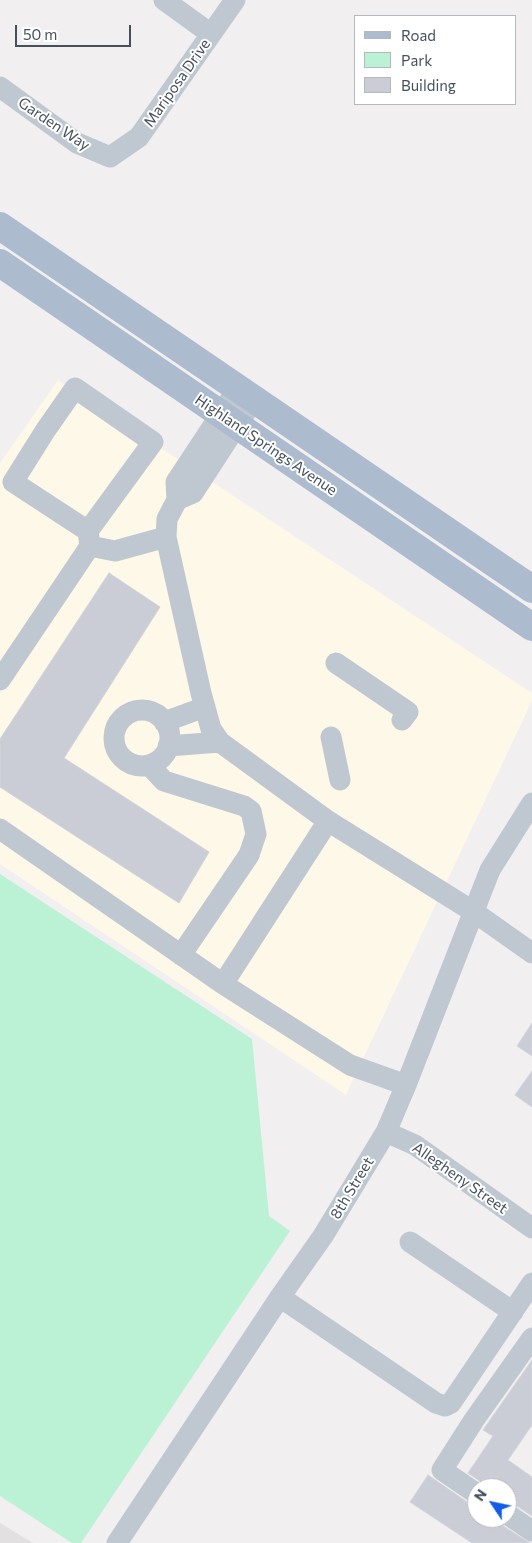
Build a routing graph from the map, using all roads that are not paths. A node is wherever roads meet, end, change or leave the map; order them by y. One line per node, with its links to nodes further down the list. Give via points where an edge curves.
1 (164, 0): 3 (street)
2 (235, 0): 3 (street, Mariposa Drive)
3 (211, 34): 5 (street, Mariposa Drive, via 139,137)
4 (0, 87): 5 (street, Garden Way, via 77,143)
5 (110, 157)
6 (0, 226): 8 (main road, Highland Springs Avenue)
7 (0, 263): 9 (main road, Highland Springs Avenue)
8 (246, 394): 9 (street); 12 (main road, Highland Springs Avenue)
9 (229, 420): 10 (street, via 176,482 177,500 167,519); 13 (main road, Highland Springs Avenue)
10 (166, 537): 11 (street, via 115,551); 16 (street)
11 (89, 539): 11 (street, via 153,442 75,388 13,482); 15 (street)
12 (532, 589)
13 (532, 627)
14 (336, 663): 17 (street, via 408,712)
15 (0, 680)
16 (205, 707): 18 (street); 20 (street, via 211,729)
17 (402, 720)
18 (164, 722): 21 (street, via 168,729); 22 (street, via 149,711 140,711 130,713 117,725 114,734 117,752 131,764)
19 (331, 737): 23 (street)
20 (220, 742): 21 (street); 25 (street)
21 (168, 746): 22 (street, via 164,755)
22 (149, 765): 29 (street, via 164,781 251,810 256,834 249,855)
23 (340, 780)
24 (532, 803): 27 (street, 8th Street, via 490,870)
25 (328, 821): 27 (street); 30 (street)
26 (0, 829): 29 (street)
27 (474, 912): 28 (street); 31 (street, 8th Street)
28 (532, 953)
29 (181, 955): 30 (street)
30 (223, 984): 31 (street, via 350,1065)
31 (406, 1085): 32 (street, 8th Street)
32 (386, 1132): 33 (street, Allegheny Street, via 414,1145); 36 (street, 8th Street, via 323,1236)
33 (532, 1228)
34 (410, 1242): 37 (street)
35 (532, 1283): 37 (street)
36 (280, 1297): 37 (street, via 445,1406 451,1403); 42 (street, 8th Street)
37 (513, 1312)
38 (532, 1338): 39 (street, via 442,1470)
39 (467, 1487)
40 (517, 1521): 41 (street)
41 (532, 1531)
42 (117, 1543)

